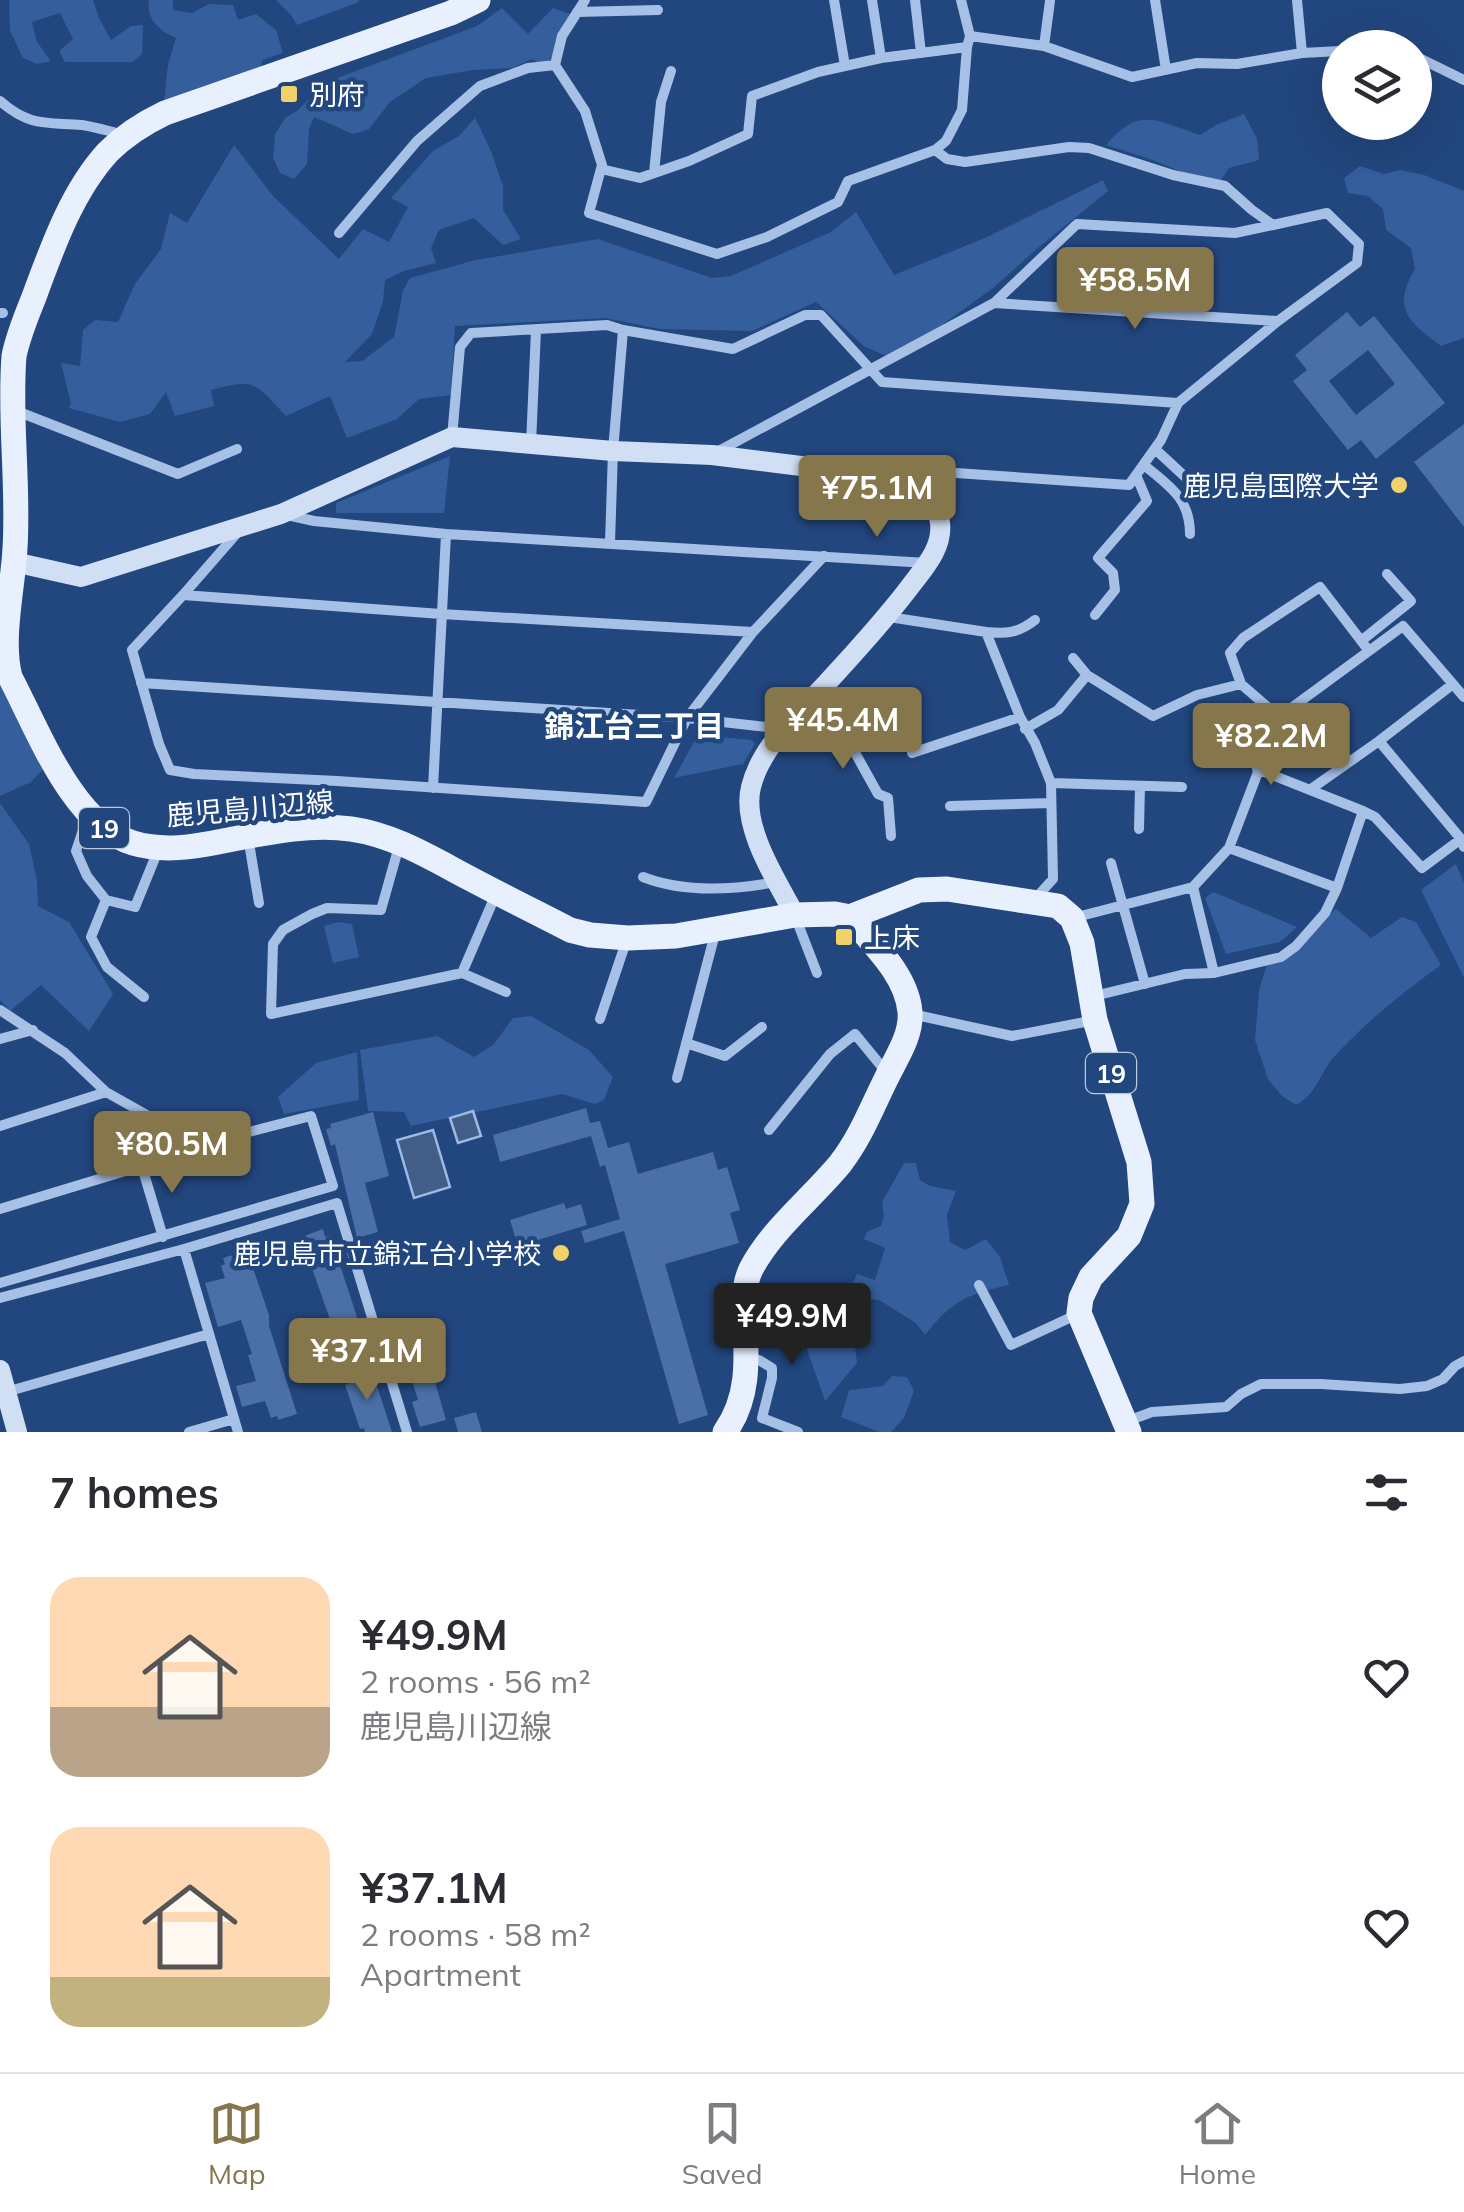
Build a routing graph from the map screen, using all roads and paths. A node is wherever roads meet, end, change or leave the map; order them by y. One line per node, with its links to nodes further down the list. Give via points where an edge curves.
1 (478, 0): 25 (main road, 鹿児島川辺線 / 19, via 165,112)
2 (585, 0): 11 (street)
3 (834, 0): 20 (street)
4 (872, 0): 17 (street)
5 (916, 0): 15 (street)
6 (962, 0): 12 (street)
7 (1155, 0): 21 (street)
8 (1297, 0): 16 (street)
9 (1050, 2): 13 (street)
10 (658, 10): 11 (street)
11 (577, 12): 19 (street)
12 (968, 41): 13 (street); 15 (street); 26 (street, via 962,110)
13 (1044, 46): 21 (street, via 1132,77)
14 (1322, 52): 16 (street)
15 (921, 53): 17 (street)
16 (1302, 53): 21 (street)
17 (881, 58): 20 (street)
18 (1432, 64): 23 (street)
19 (555, 65): 27 (street, via 584,111); 30 (street, via 480,86 417,141)
20 (846, 66): 28 (street, via 752,96 748,134)
21 (1166, 70)
22 (672, 71): 28 (street, via 661,102)
23 (1464, 80)
24 (0, 101): 25 (street, via 19,117)
25 (126, 136): 37 (main road, 鹿児島川辺線 / 19, via 81,190 42,274 16,346)
26 (935, 150): 27 (street, via 848,181 838,202 718,254 590,213); 29 (street, via 965,162 1089,148 1225,186)
27 (601, 169): 28 (street, via 640,178)
28 (654, 173)
29 (1273, 224): 31 (street, via 1236,232 1077,224); 32 (street, via 1327,213 1360,244 1357,263)
30 (339, 233)
31 (994, 303): 32 (street); 35 (street)
32 (1278, 321): 36 (street)
33 (536, 330): 34 (street); 38 (street, via 471,332 460,347); 39 (street)
34 (623, 330): 35 (street, via 732,349 806,315 821,315); 42 (street)
35 (868, 369): 36 (street, via 882,382); 43 (street)
36 (1178, 403): 41 (street)
37 (13, 409): 40 (street, via 178,474); 50 (main road, 鹿児島川辺線 / 19)
38 (452, 436): 39 (street); 48 (street)
39 (531, 444): 42 (street)
40 (237, 448)
41 (1155, 449): 44 (street); 47 (street)
42 (614, 451): 43 (street); 53 (street)
43 (712, 455): 45 (street)
44 (1144, 464): 46 (street); 52 (street, via 1185,505)
45 (922, 473): 46 (street, via 1130,485); 56 (street, via 940,525)
46 (1136, 476): 60 (street, via 1147,501 1098,558 1113,573 1115,590)
47 (1195, 486)
48 (281, 514): 49 (street); 51 (street)
49 (243, 526): 55 (street, via 80,577); 58 (street)
50 (8, 528): 55 (main road, 鹿児島川辺線 / 19)
51 (446, 534): 53 (street); 59 (street)
52 (1190, 534)
53 (610, 543): 54 (street)
54 (824, 556): 56 (street); 63 (street)
55 (14, 562): 90 (main road, 鹿児島川辺線 / 19, via 7,670)
56 (928, 563): 61 (street)
57 (1387, 574): 65 (street, via 1411,601)
58 (183, 595): 59 (street); 68 (street, via 132,650)
59 (441, 614): 63 (street); 72 (street)
60 (1094, 615)
61 (888, 616): 64 (street); 73 (street)
62 (1036, 620): 64 (street, via 1020,632)
63 (754, 632): 76 (street)
64 (986, 632): 75 (street)
65 (1365, 646): 69 (street, via 1320,588 1230,653); 70 (street, via 1403,626); 74 (street)
66 (1073, 658): 67 (street)
67 (1087, 675): 69 (street, via 1153,716); 78 (street, via 1058,710)
68 (140, 682): 72 (street); 85 (street, via 170,770)
69 (1242, 684): 74 (street)
70 (1453, 684): 71 (street); 79 (street)
71 (1464, 697)
72 (436, 703): 76 (street); 85 (street)
73 (803, 708): 77 (street); 93 (street, via 853,749 878,794 888,798)
74 (1279, 716): 81 (street)
75 (1020, 717): 78 (street); 80 (street)
76 (687, 718): 77 (street); 85 (street, via 646,802)
77 (785, 728): 100 (street, via 750,788 751,820)
78 (1026, 729): 82 (street)
79 (1379, 741): 86 (street); 95 (street)
80 (912, 752)
81 (1257, 769): 86 (street); 97 (street)
82 (1051, 783): 83 (street); 87 (street)
83 (1140, 786): 84 (street); 91 (street)
84 (1182, 787)
85 (433, 788)
86 (1311, 789): 89 (street)
87 (1051, 803): 88 (street); 105 (street, via 1053,880)
88 (950, 806)
89 (1363, 811): 95 (street, via 1422,868); 102 (street)
90 (88, 814): 96 (main road, 鹿児島川辺線 / 19, via 116,836); 104 (street, via 76,851)
91 (1140, 829)
92 (248, 836): 94 (main road, 鹿児島川辺線 / 19, via 323,827); 96 (main road, 鹿児島川辺線 / 19); 106 (street)
93 (891, 836)
94 (400, 842): 103 (main road, 鹿児島川辺線 / 19); 113 (street, via 381,910 327,908 283,930 273,944 272,1014)
95 (1462, 843)
96 (159, 848): 104 (street, via 134,906)
97 (1229, 848): 101 (street); 102 (street)
98 (1111, 863): 107 (street)
99 (643, 877): 100 (street, via 678,887)
100 (777, 882): 108 (street)
101 (1193, 887): 107 (street); 114 (street)
102 (1337, 888): 114 (street, via 1325,914 1296,946 1280,957)
103 (496, 892): 112 (main road, 鹿児島川辺線 / 19, via 570,930); 113 (street)
104 (106, 900): 118 (street, via 91,937 106,966)
105 (1034, 901): 109 (main road, 鹿児島川辺線 / 19, via 919,890); 110 (main road, 鹿児島川辺線 / 19, via 1058,906)
106 (258, 903)
107 (1122, 905): 110 (street); 116 (street)
108 (795, 915): 109 (main road, 鹿児島川辺線 / 19); 111 (main road, 鹿児島川辺線 / 19); 115 (street)
109 (850, 917): 121 (main road, via 902,984)
110 (1072, 918): 119 (main road, 19)
111 (716, 929): 112 (main road, 鹿児島川辺線 / 19); 126 (street)
112 (628, 938): 122 (street)
113 (462, 972): 117 (street)
114 (1214, 973): 116 (street)
115 (816, 974)
116 (1145, 984): 119 (street)
117 (506, 992)
118 (144, 998)
119 (1092, 1008): 121 (street, via 1012,1036); 140 (main road, 19, via 1139,1162 1142,1204 1129,1236 1091,1278)
120 (0, 1010): 124 (street)
121 (911, 1014): 127 (main road)
122 (600, 1018)
123 (762, 1027): 126 (street, via 725,1056)
124 (32, 1030): 125 (street); 129 (street)
125 (0, 1039)
126 (686, 1043): 128 (street)
127 (888, 1074): 131 (street, via 855,1034 830,1054); 142 (main road, via 850,1151 752,1269 744,1298)
128 (677, 1078)
129 (106, 1092): 130 (street); 132 (street, via 194,1134)
130 (0, 1126)
131 (769, 1130)
132 (232, 1136): 133 (street); 135 (street, via 311,1116 333,1186)
133 (142, 1167): 134 (street); 135 (street)
134 (0, 1208)
135 (163, 1237): 137 (street)
136 (184, 1250): 139 (street); 141 (street); 150 (street, via 337,1203)
137 (0, 1283)
138 (979, 1285): 140 (street, via 1011,1345)
139 (0, 1298)
140 (1079, 1313): 146 (main road)
141 (209, 1334): 144 (street); 145 (street)
142 (746, 1360): 151 (main road, via 745,1390); 152 (street, via 772,1368 762,1418)
143 (1464, 1361): 146 (street, via 1426,1386 1261,1384 1226,1407 1152,1412)
144 (2, 1378): 147 (street)
145 (234, 1419): 148 (street); 149 (street)
146 (1126, 1427)
147 (18, 1432)
148 (189, 1432)
149 (238, 1432)
150 (407, 1432)
151 (725, 1432)
152 (798, 1432)

